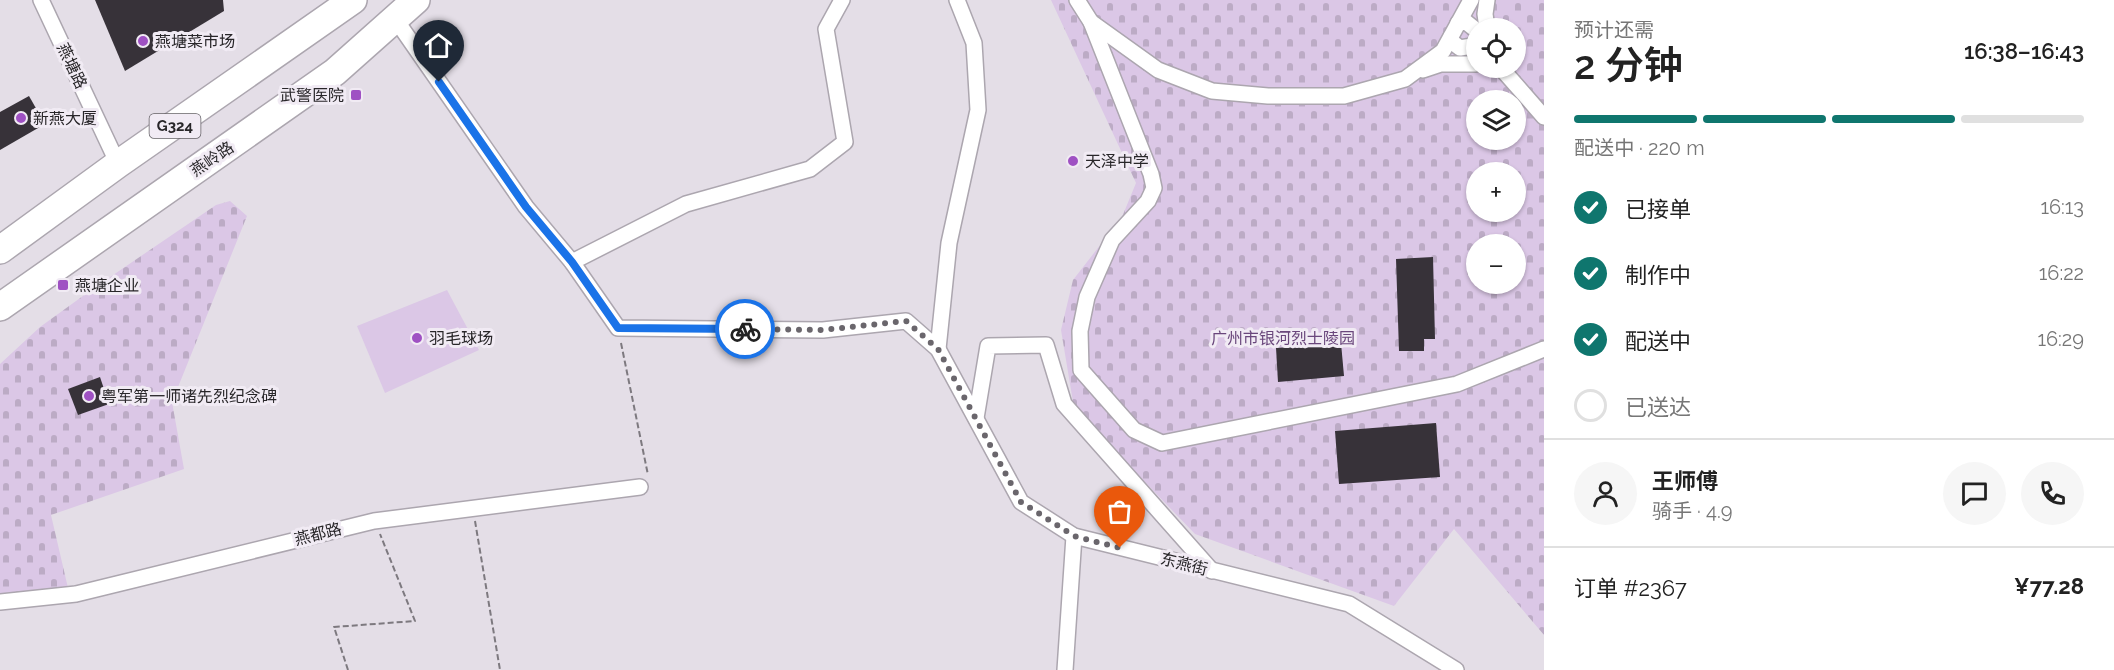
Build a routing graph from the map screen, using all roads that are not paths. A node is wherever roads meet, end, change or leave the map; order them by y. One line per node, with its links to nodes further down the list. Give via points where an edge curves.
1 (41, 0): 20 (street, 燕塘路)
2 (353, 0): 20 (highway, G324)
3 (416, 0): 10 (highway, 燕岭路 / G324)
4 (842, 0): 22 (street, via 826,29 845,142 810,169 686,204)
5 (957, 0): 24 (street, via 974,43 978,110 949,243)
6 (1077, 0): 11 (street)
7 (1471, 0): 13 (street)
8 (1487, 0): 9 (street)
9 (1484, 18)
10 (396, 20): 22 (street, via 526,207); 23 (highway, 燕岭路 / G324, via 267,122)
11 (1090, 22): 17 (street, via 1158,70 1212,91 1344,96 1405,79); 25 (street, via 1154,188 1148,201 1112,240 1087,297 1080,331 1081,370 1134,430 1162,443 1457,384)
12 (1466, 22): 13 (street)
13 (1458, 23): 14 (street)
14 (1450, 37): 15 (street, via 1460,48); 17 (street, via 1443,51)
15 (1466, 47)
16 (1466, 64): 17 (street, via 1441,64)
17 (1415, 72)
18 (1509, 78): 19 (street)
19 (1544, 117)
20 (118, 164): 21 (highway, G324)
21 (0, 250)
22 (572, 262): 24 (street, 东燕街, via 618,328 823,330 906,321)
23 (0, 307)
24 (938, 349): 26 (street, 东燕街)
25 (1544, 349)
26 (976, 418): 28 (street, 东燕街, via 1021,502); 29 (street, via 988,346 1046,345 1064,404)
27 (640, 487): 30 (street, 燕都路, via 374,521 76,594)
28 (1074, 536): 29 (street, 东燕街); 31 (street)
29 (1212, 571): 32 (street, 东燕街, via 1349,604)
30 (0, 602)
31 (1065, 670)
32 (1456, 670)

